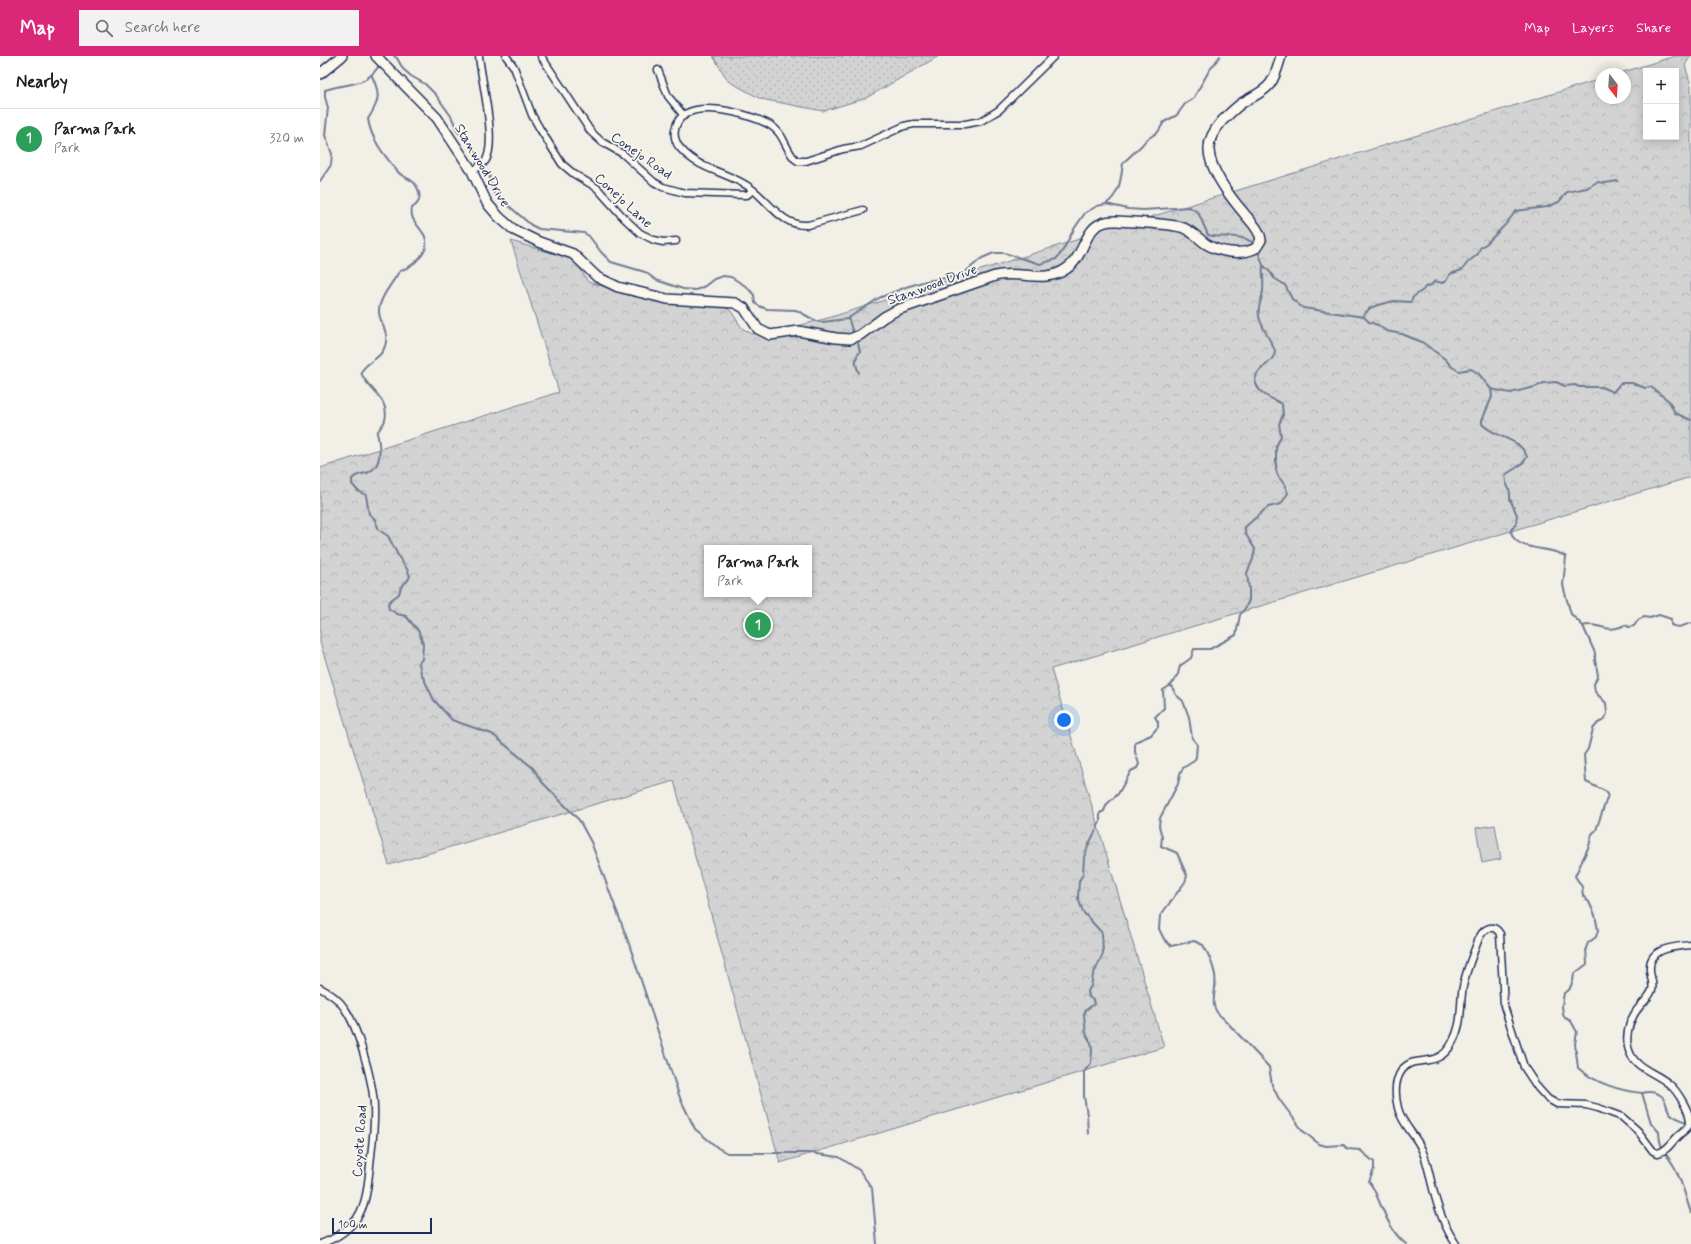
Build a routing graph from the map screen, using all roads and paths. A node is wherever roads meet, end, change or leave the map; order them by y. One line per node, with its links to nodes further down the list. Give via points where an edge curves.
1 (342, 56): 9 (main road)
2 (376, 56): 11 (main road, Stanwood Drive, via 433,112)
3 (479, 56): 11 (street, via 486,93 488,152 484,163)
4 (506, 56): 14 (street, Conejo Lane, via 514,67 532,115 562,164 597,188 640,233 662,242)
5 (541, 56): 12 (street, Conejo Road, via 591,132 602,142 623,154 654,182 685,193 744,195)
6 (1054, 56): 10 (street, via 999,110 981,121 904,126 869,144 806,161 798,161 792,156 772,126 745,114 720,110 692,112)
7 (1281, 56): 11 (main road, Stanwood Drive, via 1270,84 1237,106 1226,117 1213,135 1209,147 1211,161 1222,183 1259,233 1260,242 1254,249 1238,252 1217,249 1180,227 1107,222 1093,228 1074,262 1061,272 1043,276 995,276 897,310 850,339 798,331 770,335 758,329 744,308 735,303 667,299 607,283 593,274 574,254 528,238 506,223 487,203)
8 (658, 70): 10 (street, via 668,96)
9 (320, 74)
10 (684, 116): 12 (street, Conejo Road, via 676,125 674,132 680,148 698,163 742,182)
11 (472, 171)
12 (753, 190): 13 (street, via 784,219 796,225 808,225)
13 (863, 210)
14 (676, 241)
15 (1691, 944): 18 (street, via 1664,949 1654,956 1649,968 1652,991 1636,1011 1628,1030 1628,1043 1633,1059 1642,1068 1672,1087 1691,1118 1687,1128 1665,1150 1658,1153 1653,1151 1635,1127 1622,1117 1586,1105 1557,1104 1538,1088 1524,1067 1504,1009 1500,934 1493,928 1482,932 1464,985 1460,1020 1453,1043 1438,1058 1406,1066 1398,1076 1396,1086 1400,1114 1405,1126 1421,1148 1442,1220)
16 (320, 988): 17 (street, Coyote Road, via 336,998 352,1021 369,1073 374,1107 368,1182 361,1210 344,1232)
17 (320, 1244)
18 (1456, 1244)

